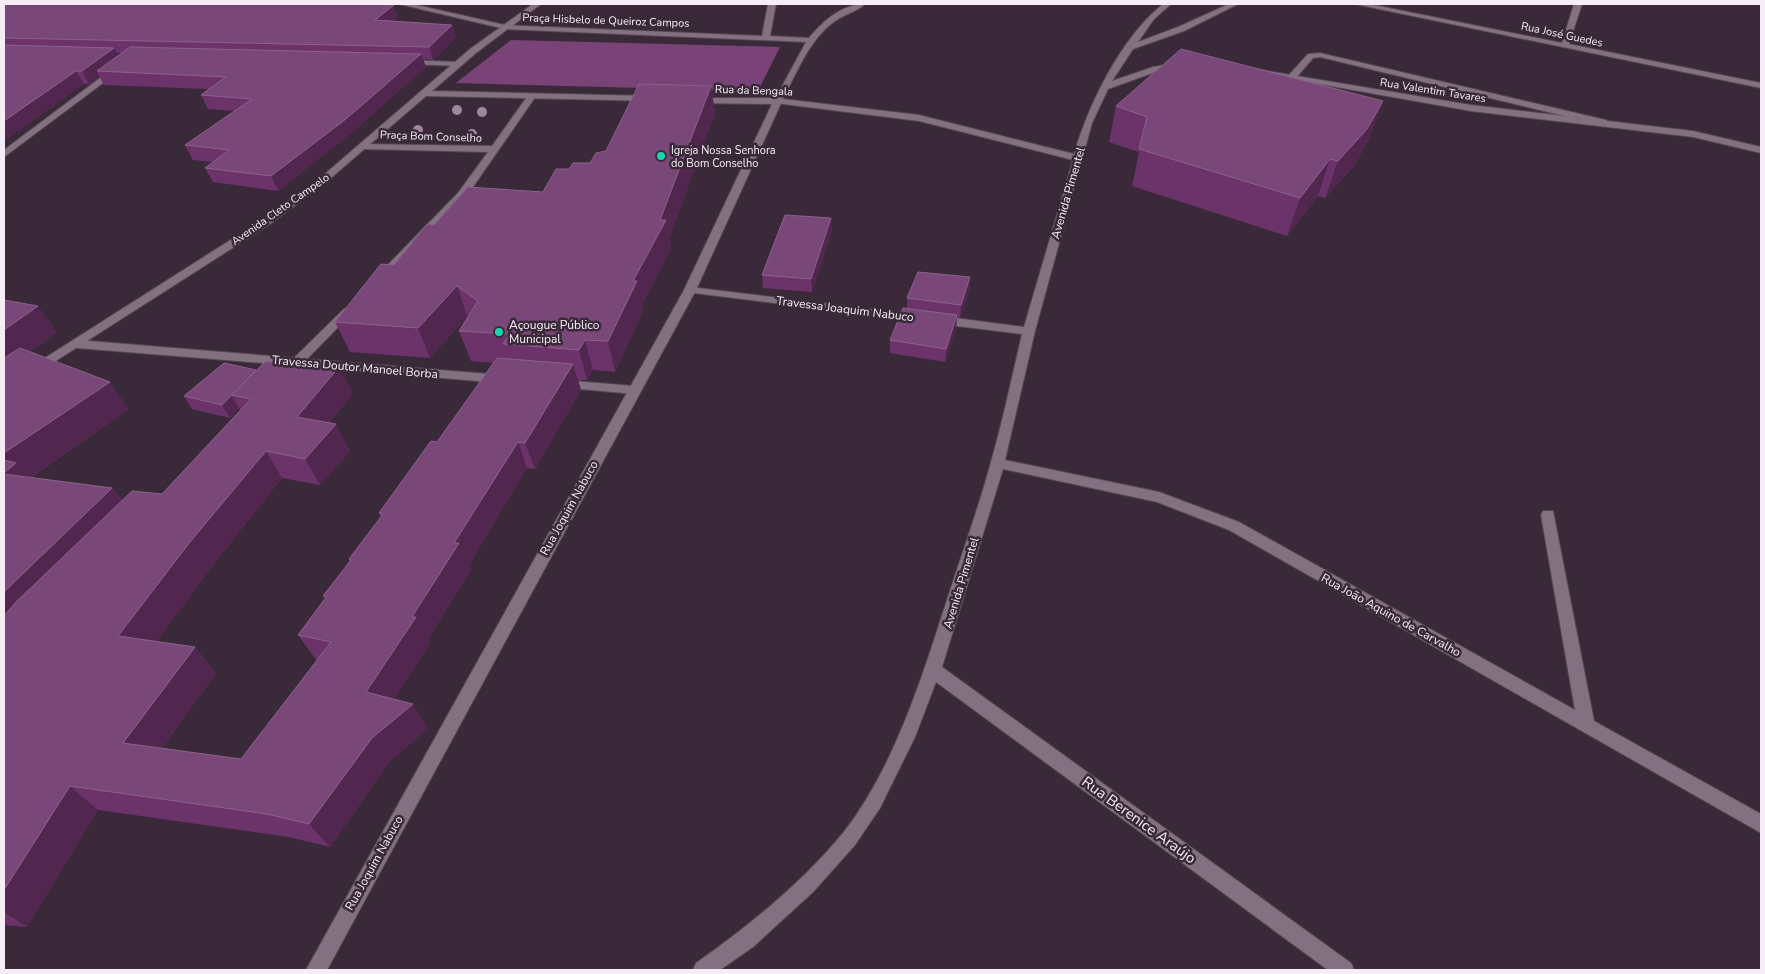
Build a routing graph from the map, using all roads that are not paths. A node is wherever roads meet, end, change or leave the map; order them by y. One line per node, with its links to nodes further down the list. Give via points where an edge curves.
1 (403, 4): 9 (street, Praça Hisbelo de Queiroz Campos)
2 (537, 4): 9 (street, Avenida Cleto Campelo)
3 (772, 4): 10 (street)
4 (861, 4): 11 (street, Rua Joquim Nabuco, via 832,17)
5 (1167, 4): 13 (street, Avenida Pimentel, via 1151,17)
6 (1234, 4): 13 (street)
7 (1359, 4): 12 (street, Rua José Guedes)
8 (1578, 4): 12 (street)
9 (505, 27): 10 (street, Praça Hisbelo de Queiroz Campos); 16 (street, Avenida Cleto Campelo)
10 (766, 38): 11 (street, Praça Hisbelo de Queiroz Campos)
11 (810, 40): 26 (street, Rua Joquim Nabuco)
12 (1565, 45): 20 (street, Rua José Guedes)
13 (1130, 47): 21 (street, Avenida Pimentel)
14 (400, 62): 16 (street)
15 (126, 63): 31 (street)
16 (459, 64): 22 (street, Avenida Cleto Campelo)
17 (1186, 64): 21 (street, via 1156,69)
18 (1247, 69): 19 (street, Rua Valentim Tavares)
19 (1292, 77): 27 (street, Rua Valentim Tavares, via 1471,108); 27 (street, via 1311,56 1320,55)
20 (1761, 86)
21 (1104, 87): 32 (street, Avenida Pimentel, via 1088,123)
22 (424, 93): 23 (street); 28 (street, Avenida Cleto Campelo)
23 (532, 96): 24 (street); 29 (street, Praça Bom Conselho)
24 (660, 99)
25 (690, 99): 26 (street, Rua da Bengala)
26 (778, 101): 32 (street, Rua da Bengala, via 919,118); 34 (street, Rua Joquim Nabuco)
27 (1614, 125): 30 (street, Rua Valentim Tavares, via 1693,134)
28 (363, 146): 29 (street, Praça Bom Conselho); 37 (street, Avenida Cleto Campelo, via 266,222)
29 (493, 150): 33 (street, via 462,195)
30 (1761, 150)
31 (4, 154)
32 (1078, 158): 36 (street, Avenida Pimentel)
33 (373, 286)
34 (690, 290): 36 (street, Travessa Joaquim Nabuco); 43 (street, Rua Joquim Nabuco)
35 (359, 300): 38 (street)
36 (1029, 331): 44 (street, Avenida Pimentel)
37 (76, 344): 38 (street, Travessa Doutor Manoel Borba); 42 (street, Avenida Cleto Campelo)
38 (297, 362): 39 (street, Travessa Doutor Manoel Borba); 40 (street)
39 (515, 380)
40 (276, 383)
41 (544, 383): 43 (street)
42 (4, 390)
43 (634, 390): 49 (street, Rua Joquim Nabuco)
44 (998, 463): 46 (street, Avenida Pimentel); 47 (street, Rua João Aquino de Carvalho, via 1159,497 1234,526)
45 (1548, 515): 47 (street)
46 (934, 670): 50 (street, Avenida Pimentel, via 874,802 849,839 806,885 746,940); 51 (street, Rua Berenice Araújo)
47 (1586, 725): 48 (street, Rua João Aquino de Carvalho)
48 (1761, 824)
49 (316, 970)
50 (704, 970)
51 (1344, 970)

